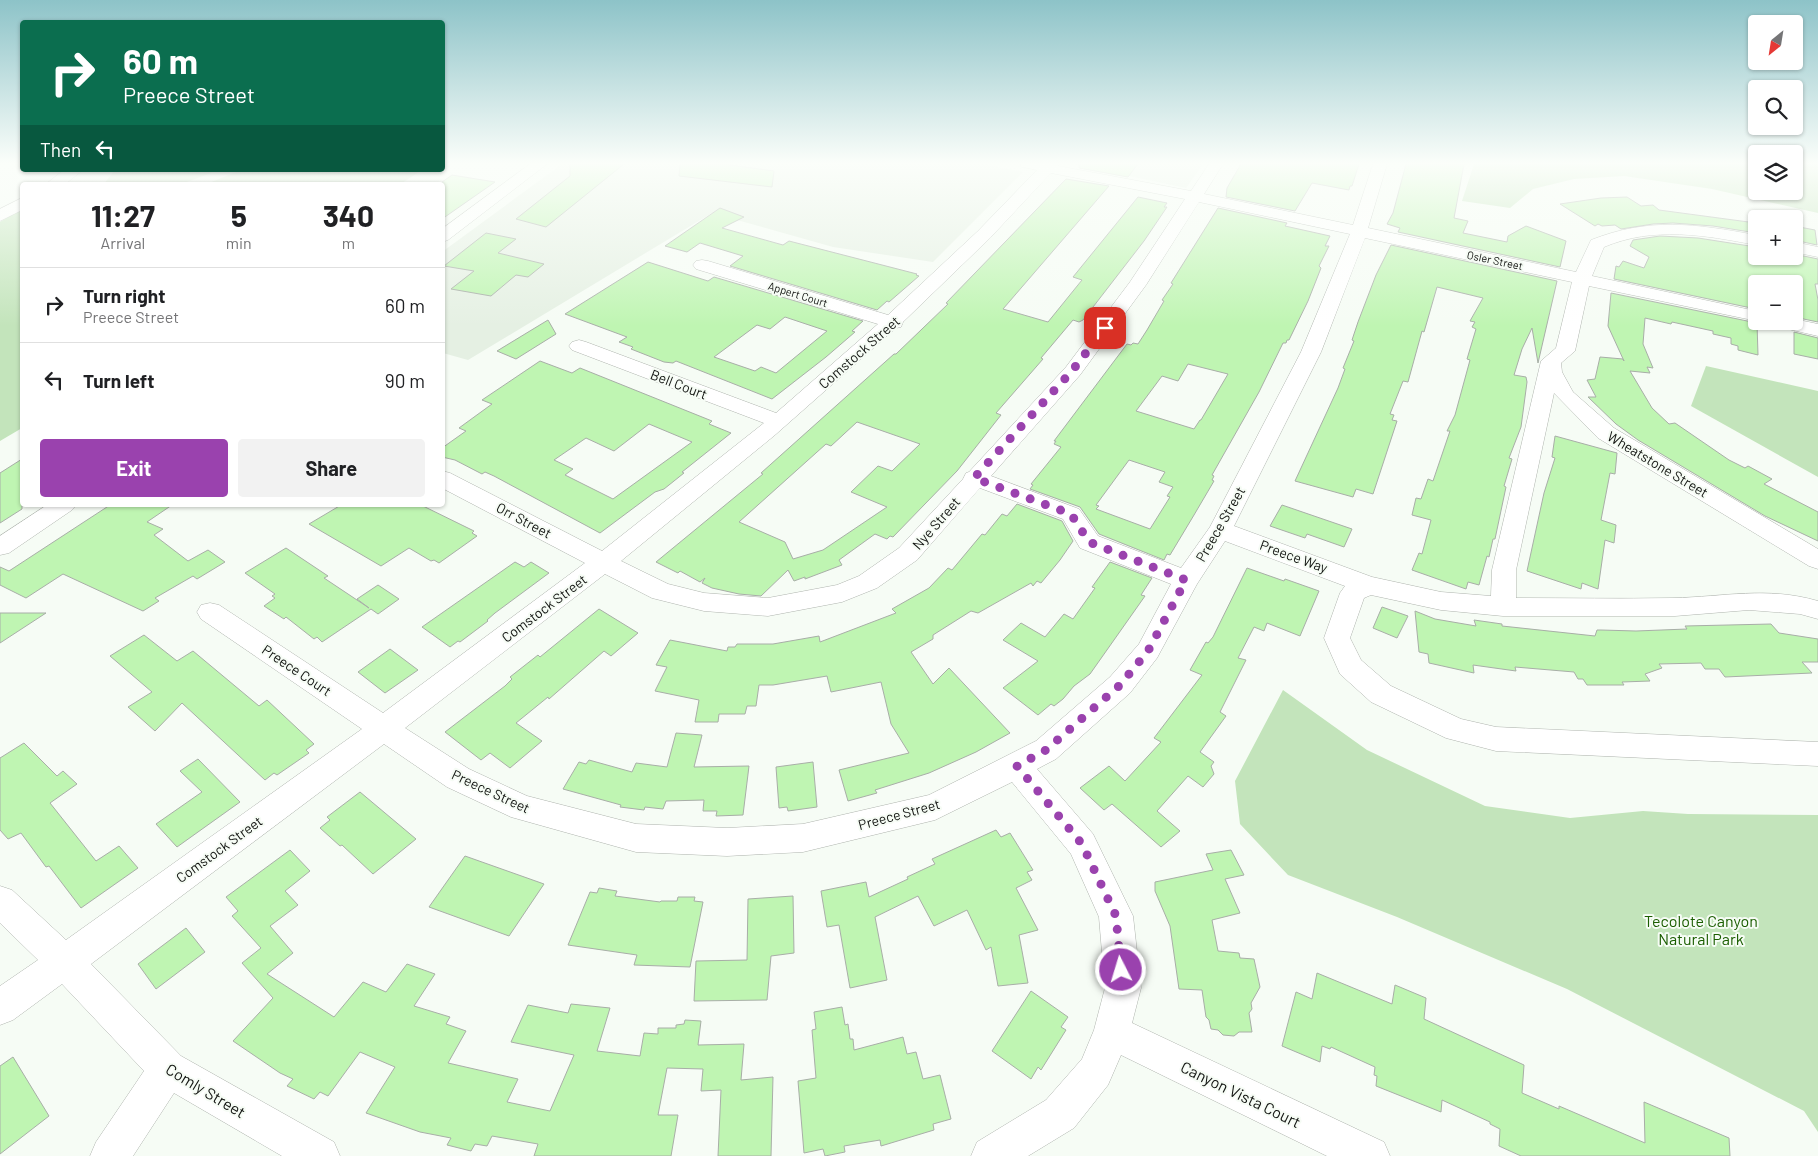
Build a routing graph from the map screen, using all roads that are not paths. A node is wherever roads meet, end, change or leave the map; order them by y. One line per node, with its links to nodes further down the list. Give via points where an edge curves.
1 (467, 218): 7 (street)
2 (993, 218): 14 (street, Comstock Street)
3 (1178, 218): 20 (street, Nye Street, via 1138,286 1072,371)
4 (1319, 218): 6 (street, Osler Street)
5 (1363, 218): 6 (street, Preece Street)
6 (1359, 231): 12 (street, Osler Street); 23 (street, Preece Street, via 1311,352)
7 (445, 234)
8 (1748, 239): 12 (street, via 1675,229 1620,234 1597,244)
9 (1803, 249): 10 (street)
10 (1818, 252)
11 (702, 265): 14 (street, Appert Court)
12 (1582, 278): 13 (street, Osler Street); 18 (street, via 1565,351)
13 (1748, 314)
14 (894, 323): 19 (street, Comstock Street)
15 (1803, 327): 16 (street)
16 (1818, 330)
17 (579, 346): 19 (street, Bell Court)
18 (1551, 361): 25 (street, Wheatstone Street, via 1552,372 1565,395 1606,433); 29 (street, via 1504,570)
19 (779, 421): 26 (street, Comstock Street)
20 (974, 478): 26 (street, Nye Street, via 908,554 868,582 842,593 768,607 704,602 660,592); 27 (street, via 1071,514 1089,542)
21 (445, 480): 26 (street, Orr Street)
22 (61, 507): 24 (street)
23 (1220, 530): 27 (street, Preece Street); 28 (street, Preece Way)
24 (0, 547)
25 (1818, 560)
26 (605, 562): 32 (street, Comstock Street)
27 (1186, 580): 34 (street, Preece Street, via 1148,651 1120,685 1046,750)
28 (1368, 584): 29 (street, Preece Way, via 1441,601); 33 (street, via 1353,593 1337,638 1350,668 1381,694 1456,730 1496,739)
29 (1503, 607): 30 (street, Preece Way, via 1675,607 1749,602)
30 (1818, 610)
31 (210, 612): 32 (street, Preece Court)
32 (384, 728): 34 (street, Preece Street, via 458,778 522,808 636,838 726,842 803,838 934,807); 36 (street, Comstock Street)
33 (1818, 754)
34 (1017, 766): 38 (street, via 1082,844 1116,916 1122,988)
35 (0, 900): 36 (street, Comly Street)
36 (65, 962): 37 (street, Comstock Street); 39 (street, Comly Street)
37 (0, 1007)
38 (1112, 1032): 42 (street, via 1095,1072 1060,1114); 43 (street, Canyon Vista Court)
39 (168, 1069): 40 (street); 41 (street, Comly Street)
40 (110, 1156)
41 (320, 1156)
42 (991, 1156)
43 (1370, 1156)

